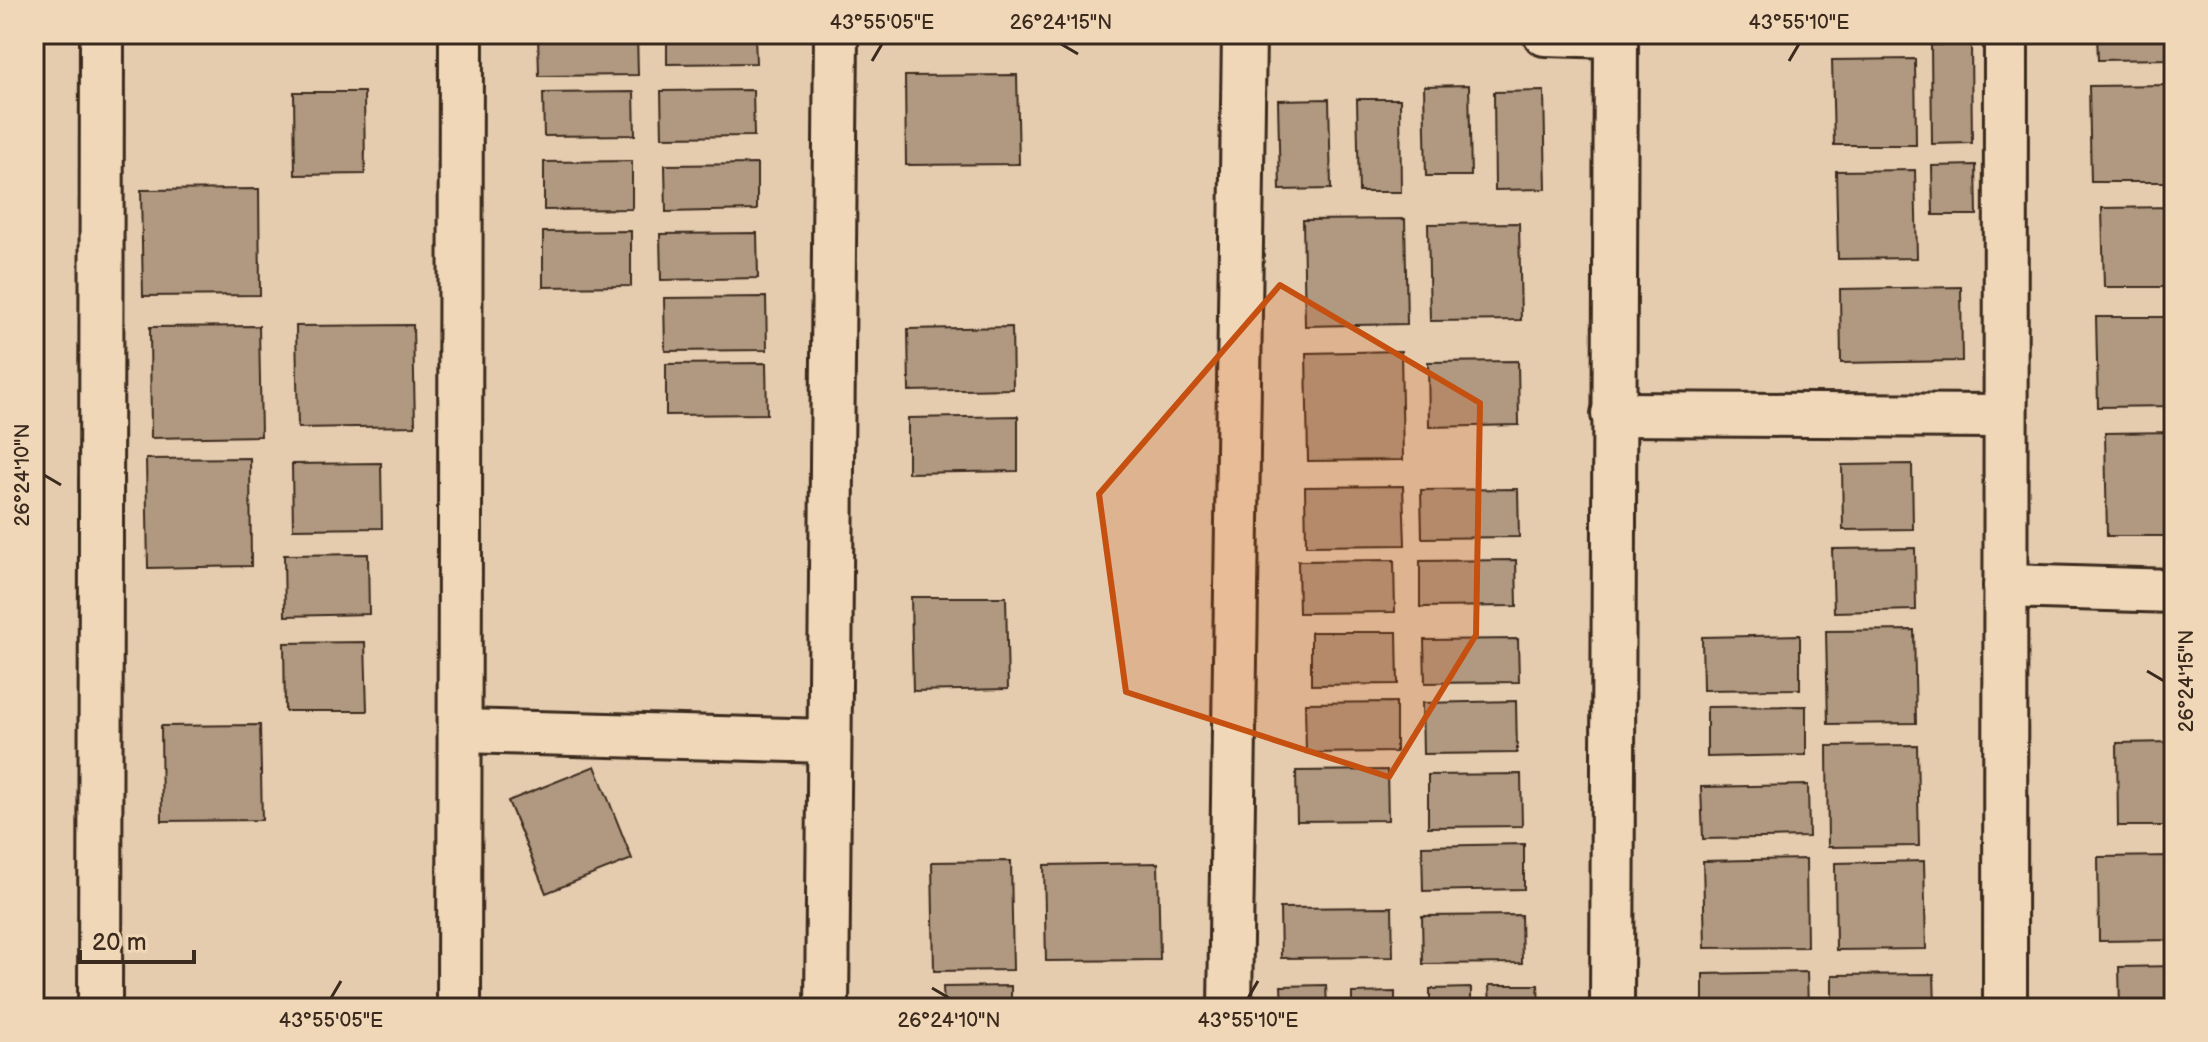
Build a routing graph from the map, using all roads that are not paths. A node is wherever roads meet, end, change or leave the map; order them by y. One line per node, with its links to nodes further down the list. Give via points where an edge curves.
1 (102, 34): 14 (street)
2 (461, 34): 12 (street)
3 (836, 34): 13 (street)
4 (1244, 34): 17 (street)
5 (1545, 34): 7 (street)
6 (2006, 34): 9 (street)
7 (1616, 35): 8 (street)
8 (1613, 414): 9 (street); 18 (street)
9 (2005, 416): 10 (street)
10 (2005, 586): 11 (street); 19 (street)
11 (2174, 591)
12 (460, 731): 13 (street); 15 (street)
13 (829, 741): 16 (street)
14 (100, 1008)
15 (459, 1008)
16 (827, 1008)
17 (1230, 1008)
18 (1612, 1008)
19 (2005, 1008)

